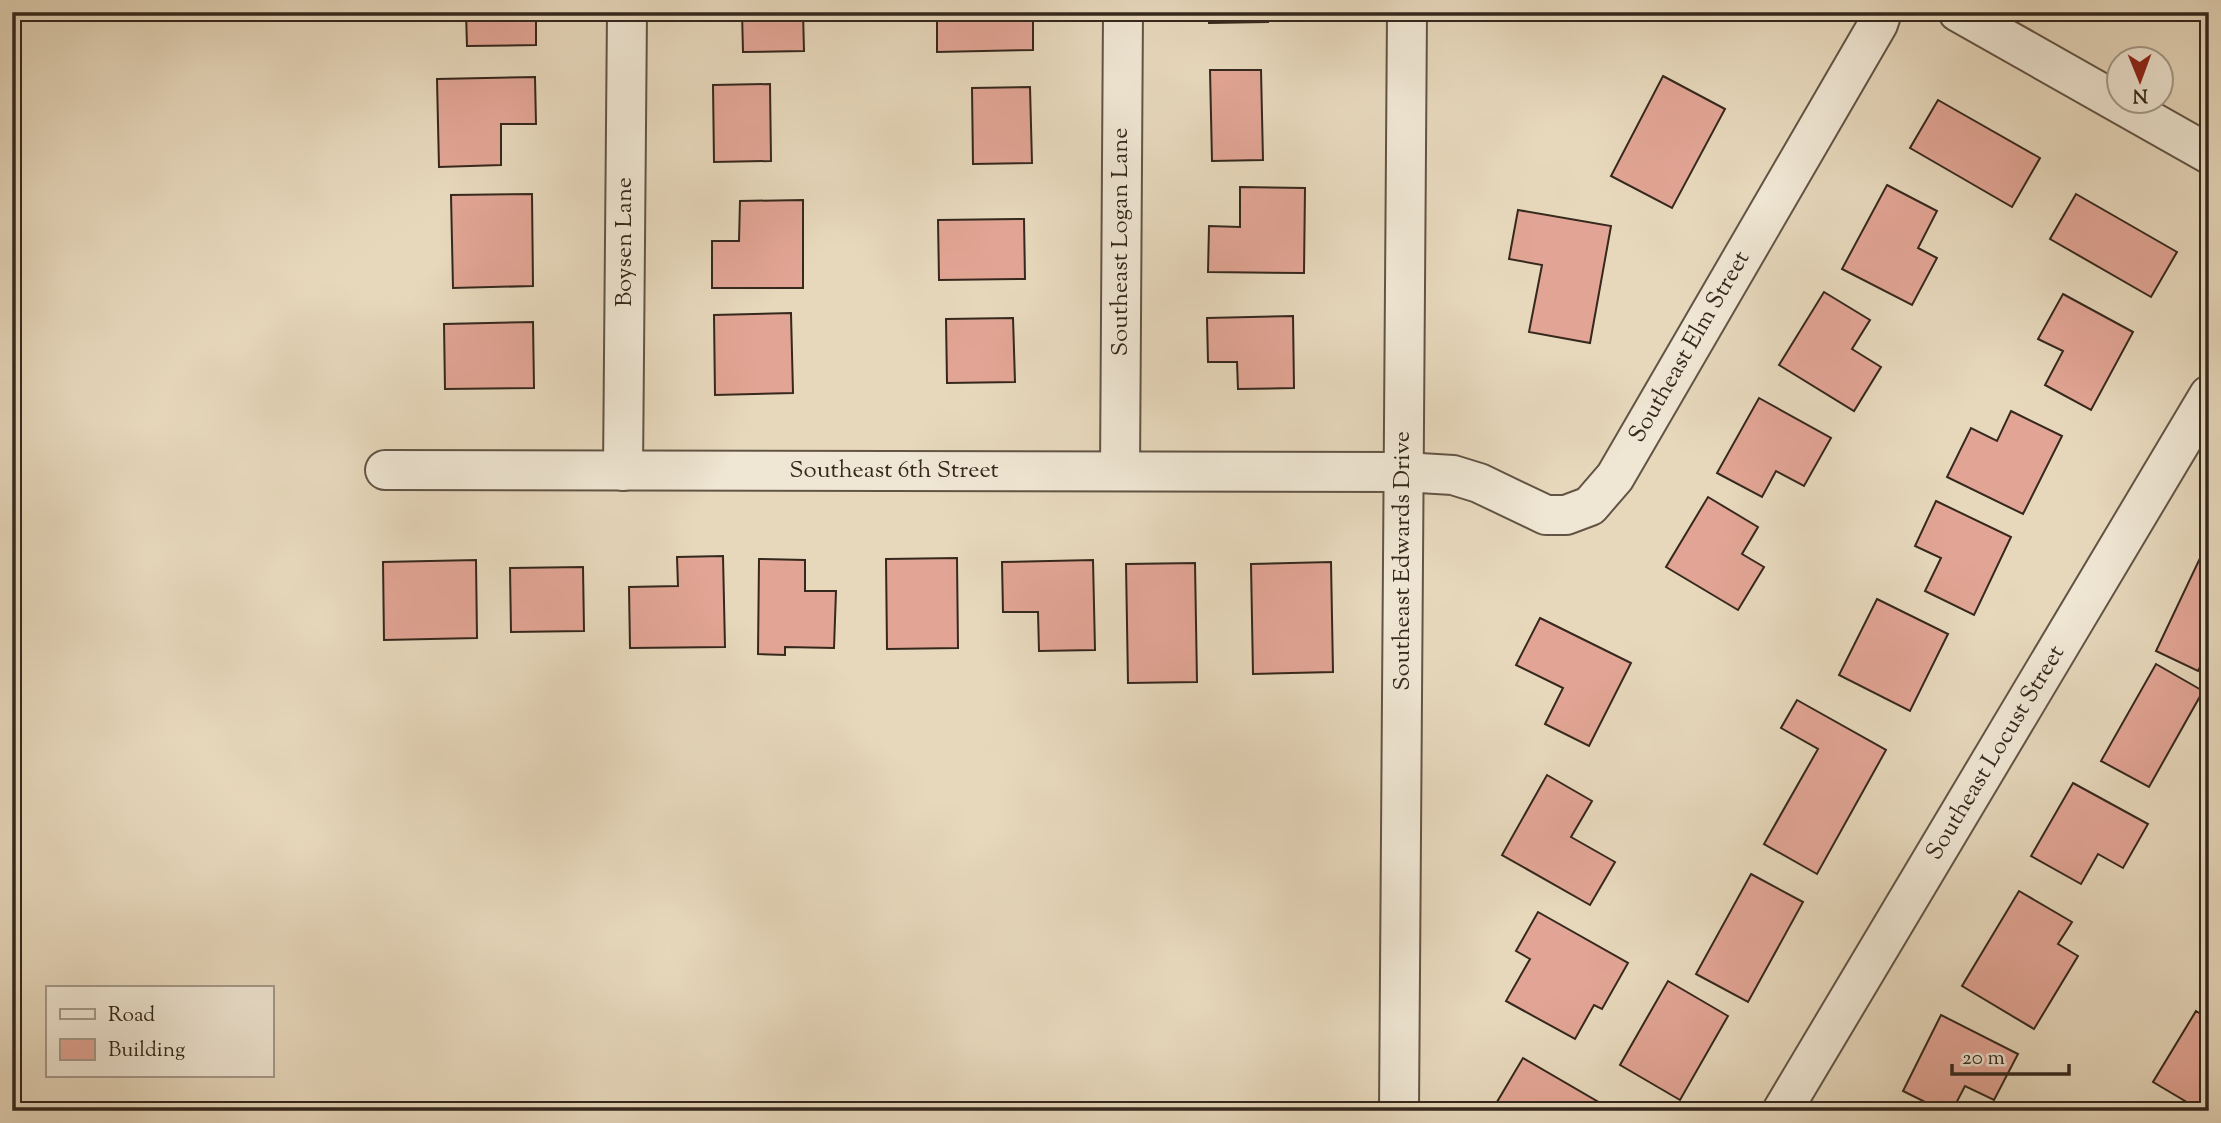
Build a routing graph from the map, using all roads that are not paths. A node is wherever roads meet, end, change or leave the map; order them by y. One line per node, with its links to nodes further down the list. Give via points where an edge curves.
1 (627, 12): 9 (street, Boysen Lane)
2 (1123, 12): 10 (street, Southeast Logan Lane)
3 (1408, 12): 11 (street, Southeast Edwards Drive)
4 (1882, 12): 11 (street, Southeast Elm Street, via 1615,477 1590,506 1566,515 1546,515 1453,475)
5 (1958, 12): 6 (street)
6 (2209, 154)
7 (2209, 395): 13 (street, Southeast Locust Street)
8 (385, 470): 9 (street, Southeast 6th Street)
9 (624, 471): 10 (street, Southeast 6th Street)
10 (1120, 471): 11 (street, Southeast 6th Street)
11 (1403, 472): 12 (street, Southeast Edwards Drive)
12 (1399, 1111)
13 (1782, 1111)

